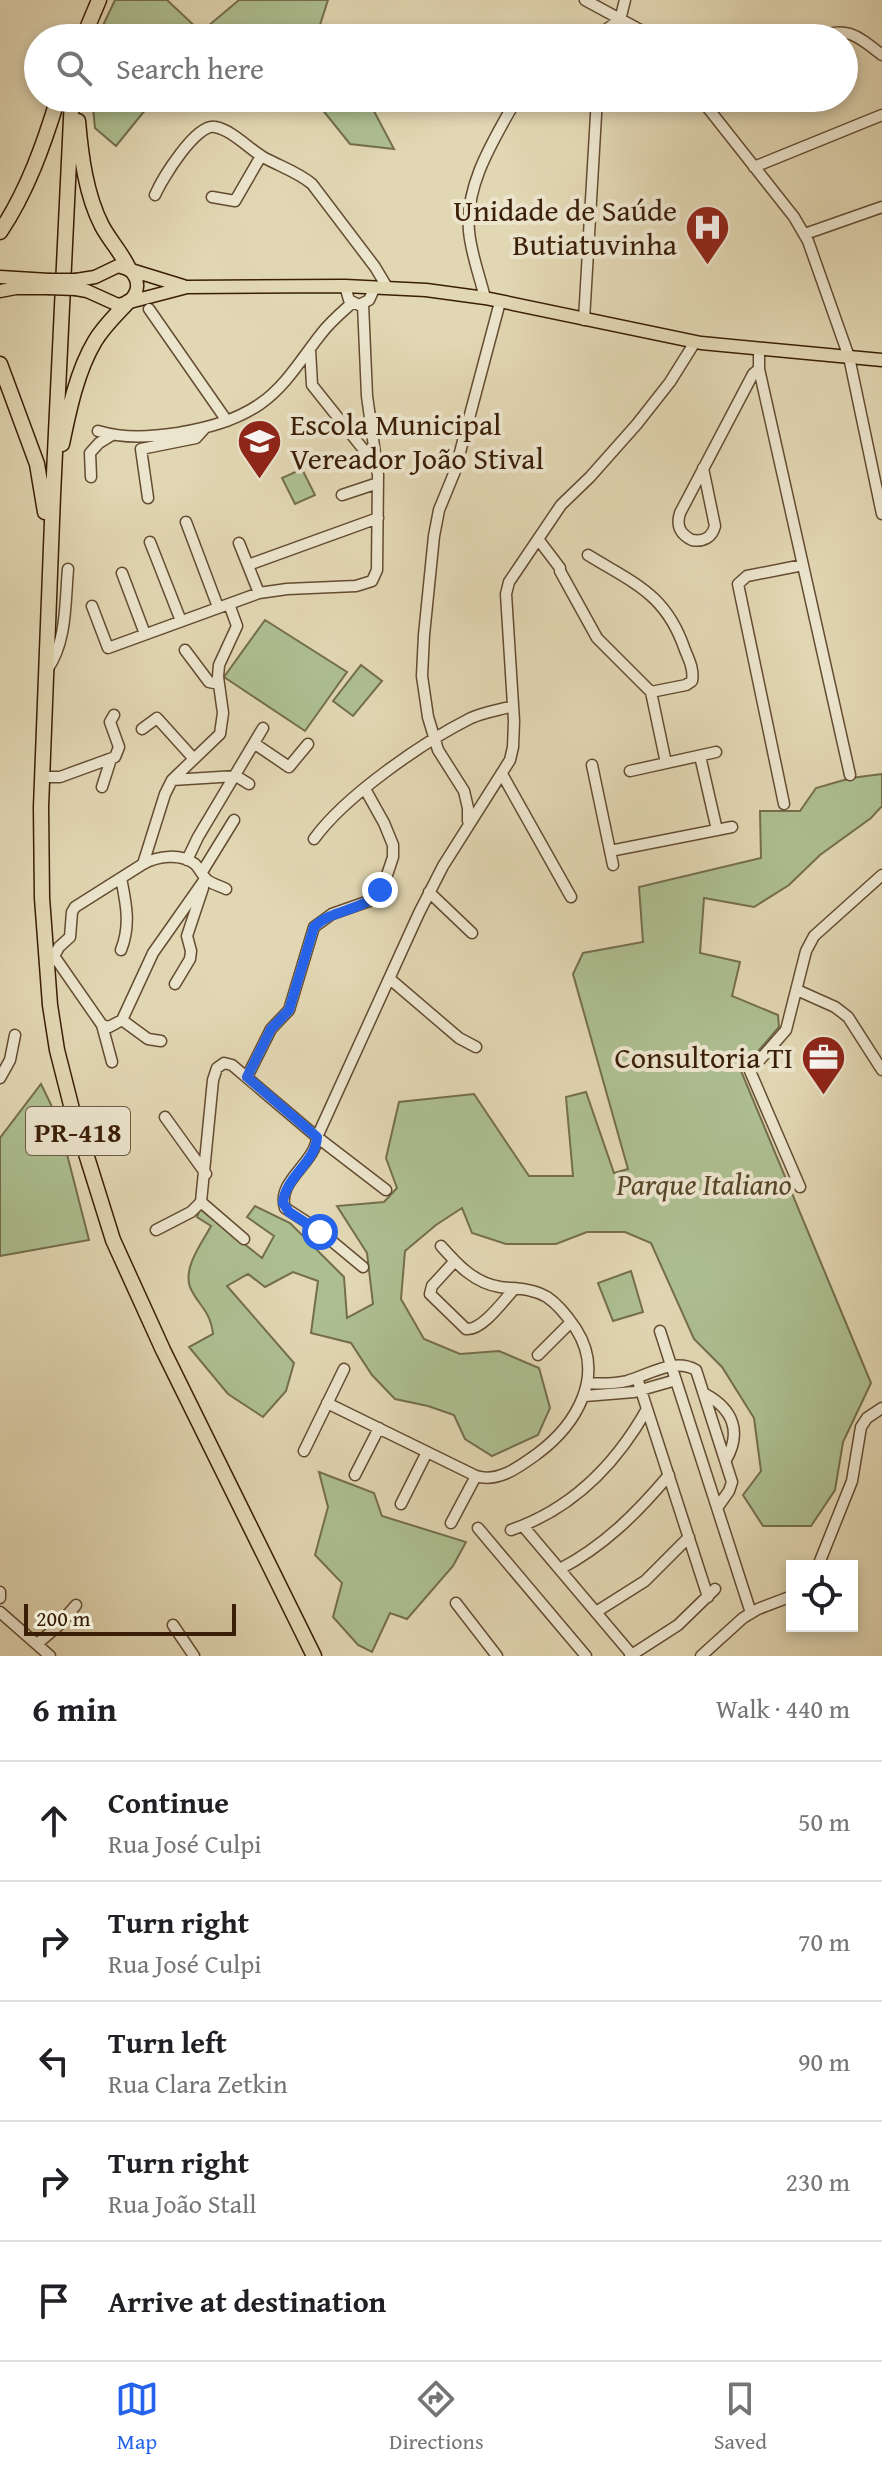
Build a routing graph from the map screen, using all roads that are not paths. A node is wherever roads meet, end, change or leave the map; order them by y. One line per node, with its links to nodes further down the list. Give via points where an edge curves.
1 (99, 0): 5 (highway)
2 (585, 0): 4 (street)
3 (625, 0): 4 (street)
4 (620, 20): 6 (street); 7 (street)
5 (88, 24)
6 (614, 24)
7 (628, 24)
8 (858, 38): 9 (street)
9 (882, 55)
10 (53, 112): 22 (highway, via 37,160)
11 (73, 112): 55 (highway, PR-418)
12 (76, 112): 24 (highway, via 93,202)
13 (509, 112): 33 (street, via 479,174 469,212)
14 (596, 112): 39 (street)
15 (711, 112): 18 (street)
16 (882, 115): 18 (street)
17 (261, 156): 19 (street, via 221,129 206,127 165,174); 20 (street, via 235,201); 31 (street, via 312,184 375,267)
18 (754, 167): 23 (street)
19 (155, 195)
20 (212, 197)
21 (882, 207): 23 (street)
22 (0, 232)
23 (805, 234): 43 (street)
24 (129, 269): 25 (main road, via 118,266); 30 (main road); 35 (main road, via 138,286)
25 (102, 274): 28 (main road); 34 (main road, via 98,286)
26 (0, 277): 27 (main road)
27 (21, 283): 28 (main road, bridge); 32 (main road)
28 (76, 285): 34 (main road)
29 (345, 286): 30 (main road); 31 (main road); 37 (street, via 347,297)
30 (187, 287): 35 (main road)
31 (381, 287): 33 (main road); 37 (street)
32 (0, 291)
33 (485, 298): 36 (main road)
34 (103, 299): 35 (main road, via 118,305)
35 (128, 302): 55 (highway, via 96,340 85,363)
36 (500, 302): 39 (main road); 83 (street, via 437,522 423,685)
37 (358, 304): 42 (street, via 328,326); 51 (street)
38 (149, 309): 47 (street)
39 (584, 320): 40 (main road)
40 (695, 342): 41 (main road); 61 (street, via 655,402 566,500)
41 (759, 348): 43 (main road); 46 (street)
42 (310, 349): 47 (street, via 272,394); 51 (street, via 312,385)
43 (849, 357): 44 (main road); 58 (street)
44 (882, 360)
45 (0, 364): 65 (highway, via 37,464)
46 (759, 369): 52 (street); 67 (street)
47 (227, 421): 48 (street)
48 (205, 428): 50 (street, via 153,437); 57 (street, via 196,438 141,449)
49 (98, 431): 50 (street)
50 (112, 435): 53 (street, via 90,453)
51 (377, 466): 54 (street)
52 (703, 468): 52 (street, via 714,532 692,540 678,523)
53 (91, 477)
54 (378, 483): 56 (street); 59 (street)
55 (53, 495): 65 (highway, PR-418)
56 (342, 495)
57 (148, 498)
58 (882, 514)
59 (378, 518): 66 (street); 70 (street, via 372,581)
60 (186, 522): 72 (street)
61 (537, 541): 78 (street, via 556,561 597,638); 79 (street, via 506,594)
62 (150, 542): 73 (street)
63 (239, 543): 66 (street)
64 (588, 555): 78 (street, via 655,597 682,639 692,681)
65 (50, 559): 76 (highway, PR-418)
66 (248, 565): 70 (street)
67 (803, 565): 94 (street); 101 (street, via 747,576 737,587)
68 (68, 569): 76 (street, via 59,649)
69 (122, 573): 74 (street)
70 (259, 593): 72 (street)
71 (92, 606): 74 (street, via 108,648)
72 (223, 606): 73 (street); 77 (street, via 237,626 219,665)
73 (181, 621): 74 (street)
74 (145, 634)
75 (185, 650): 77 (street, via 209,682)
76 (46, 671): 96 (highway, PR-418)
77 (219, 684): 89 (street, via 220,734)
78 (651, 692): 90 (street)
79 (513, 706): 83 (street, via 472,718); 93 (street, via 513,747)
80 (114, 715): 88 (street, via 110,722 119,744)
81 (263, 728): 84 (street)
82 (142, 729): 89 (street, via 157,718)
83 (434, 740): 100 (street); 103 (street, via 464,791)
84 (255, 744): 85 (street, via 289,767); 95 (street)
85 (308, 744)
86 (716, 752): 87 (street)
87 (700, 756): 90 (street); 105 (street)
88 (111, 759): 96 (street, via 60,777); 99 (street)
89 (194, 759): 97 (street)
90 (666, 763): 92 (street)
91 (592, 765): 107 (street)
92 (630, 771)
93 (502, 774): 103 (street); 116 (street)
94 (850, 775)
95 (236, 776): 97 (street); 98 (street); 108 (street)
96 (42, 777): 119 (highway, PR-418, via 40,846)
97 (172, 780): 109 (street)
98 (249, 784)
99 (102, 787)
100 (365, 789): 106 (street); 130 (street, via 393,845 385,881 369,901 332,914 314,927 289,1010 271,1029)
101 (784, 804)
102 (234, 820): 111 (street)
103 (468, 823): 115 (street)
104 (732, 827): 105 (street)
105 (717, 830): 107 (street)
106 (314, 839)
107 (610, 851): 110 (street)
108 (187, 860): 109 (street, via 169,857); 111 (street)
109 (143, 864): 113 (street)
110 (613, 865)
111 (204, 875): 114 (street); 121 (street, via 187,936 190,959); 123 (street, via 153,953)
112 (882, 875): 122 (street, via 814,936)
113 (121, 878): 118 (street, via 128,921); 119 (street, via 75,907 70,937)
114 (226, 889)
115 (429, 892): 117 (street); 120 (street)
116 (571, 897)
117 (472, 933)
118 (121, 950)
119 (50, 956): 124 (street); 185 (highway, PR-418, via 57,1050 113,1240)
120 (390, 979): 127 (street); 133 (street)
121 (175, 984)
122 (797, 990): 129 (street, via 848,1017); 135 (street, via 783,1035 750,1071)
123 (122, 1020): 124 (street); 126 (street)
124 (102, 1025): 128 (street)
125 (15, 1035): 131 (street)
126 (161, 1041)
127 (476, 1047)
128 (112, 1062)
129 (882, 1070)
130 (247, 1077): 133 (street); 134 (street, via 228,1063 214,1073)
131 (0, 1078)
132 (165, 1117): 134 (street)
133 (317, 1137): 136 (street); 142 (street, via 283,1203)
134 (206, 1174): 137 (street)
135 (800, 1187)
136 (386, 1190)
137 (201, 1202): 138 (street); 139 (street)
138 (156, 1230)
139 (244, 1239)
140 (441, 1246): 141 (street)
141 (454, 1262): 143 (street, via 484,1282); 143 (street, via 430,1290 466,1329 479,1327)
142 (363, 1267)
143 (515, 1288): 144 (street, via 549,1299)
144 (571, 1322): 146 (street); 151 (street, via 584,1347)
145 (660, 1331): 147 (street)
146 (538, 1355)
147 (671, 1366): 149 (street); 150 (street); 153 (street, via 696,1370)
148 (344, 1369): 155 (street)
149 (637, 1378): 151 (street); 152 (street)
150 (676, 1380): 152 (street); 166 (street)
151 (588, 1383): 154 (street)
152 (641, 1390): 154 (street); 157 (street)
153 (705, 1394): 161 (street); 161 (street, via 726,1410 733,1426 734,1443)
154 (585, 1396): 164 (street, via 570,1422 539,1452 501,1476)
155 (327, 1403): 158 (street); 159 (street)
156 (882, 1408): 172 (street, via 861,1427 852,1481)
157 (647, 1409): 163 (street); 168 (street, via 598,1475 557,1508)
158 (379, 1428): 160 (street); 162 (street)
159 (304, 1451)
160 (427, 1452): 164 (street); 165 (street)
161 (726, 1460): 166 (street, via 731,1487)
162 (355, 1475)
163 (669, 1475): 171 (street); 173 (street, via 615,1532)
164 (476, 1476): 167 (street)
165 (401, 1504)
166 (717, 1508): 179 (street)
167 (451, 1523)
168 (523, 1526): 170 (street); 173 (street)
169 (478, 1528): 187 (street)
170 (511, 1530)
171 (689, 1537): 178 (street, via 645,1581); 182 (street, via 712,1593 678,1625)
172 (820, 1560)
173 (560, 1569): 178 (street)
174 (786, 1598): 179 (street)
175 (456, 1603): 186 (street)
176 (76, 1605): 181 (street)
177 (0, 1612): 181 (street)
178 (596, 1612): 182 (street)
179 (751, 1613): 188 (street)
180 (173, 1625): 184 (street)
181 (37, 1644): 183 (street)
182 (631, 1655)
183 (50, 1656)
184 (194, 1656)
185 (314, 1656)
186 (497, 1656)
187 (586, 1656)
188 (701, 1656)

